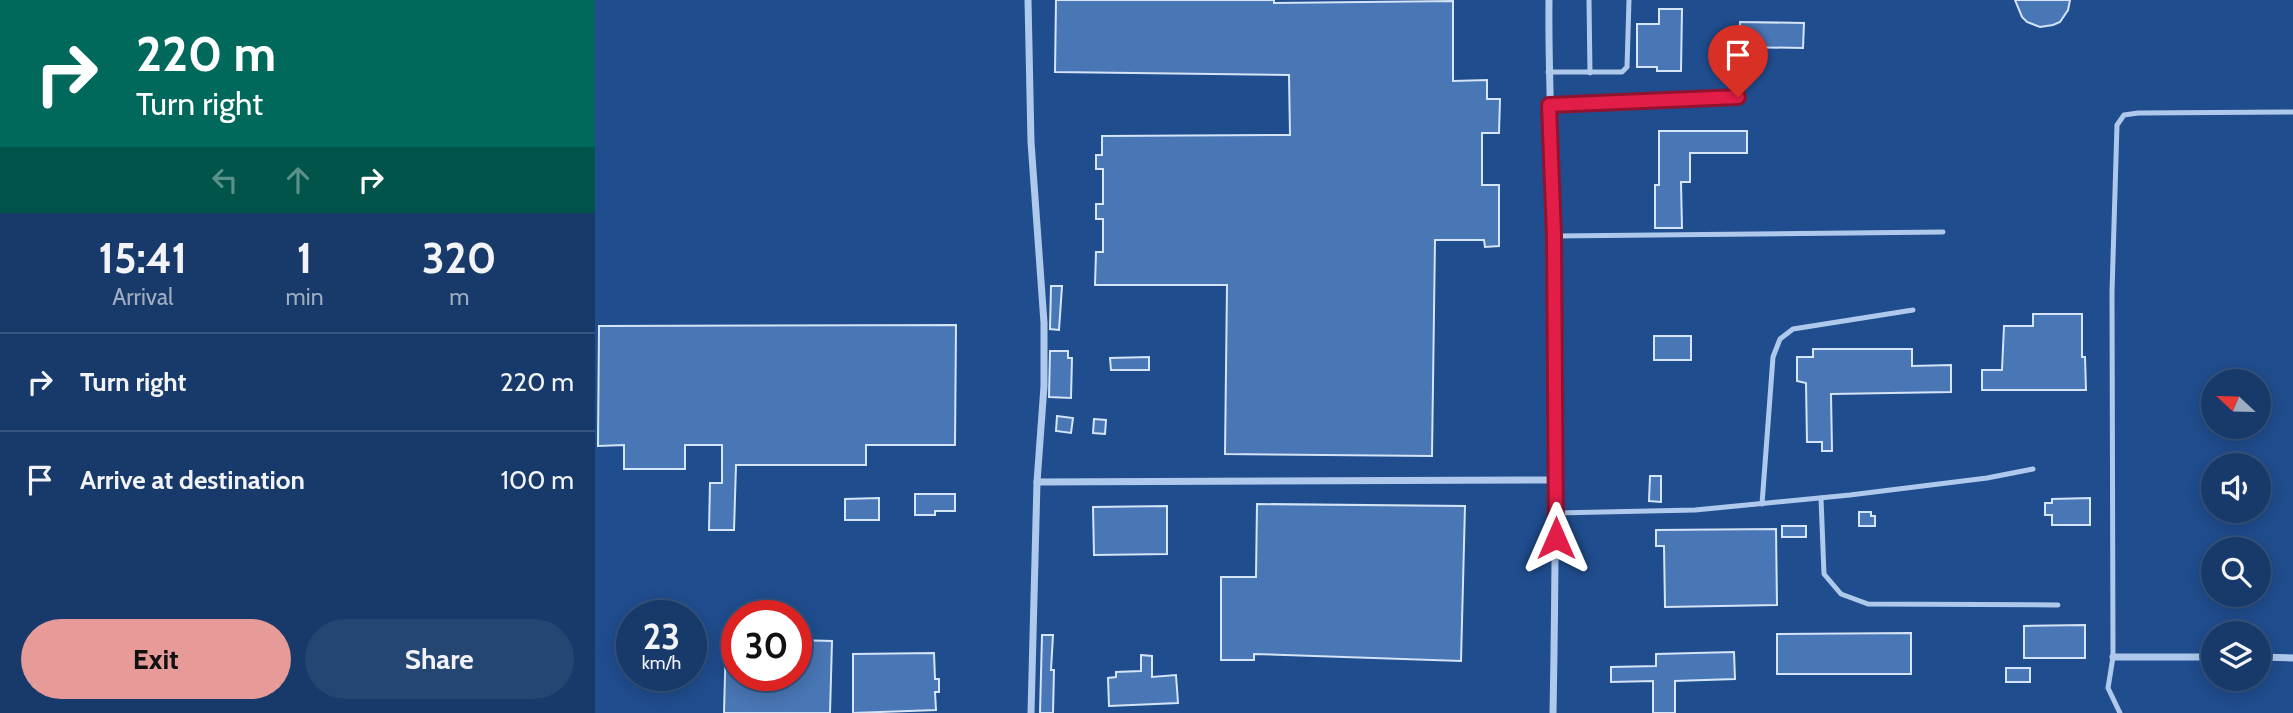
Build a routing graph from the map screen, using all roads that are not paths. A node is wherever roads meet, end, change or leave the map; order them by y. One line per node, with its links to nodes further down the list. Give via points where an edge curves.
1 (1028, 0): 15 (street, via 1031,142 1044,323)
2 (1549, 0): 5 (street)
3 (1588, 0): 6 (lane)
4 (1629, 0): 6 (lane, via 1627,67 1622,72)
5 (1548, 72): 6 (lane); 8 (street)
6 (1590, 73)
7 (1738, 97): 8 (lane)
8 (1549, 105): 11 (street)
9 (2293, 112): 20 (lane, via 2138,113 2124,115 2117,125 2112,292)
10 (1943, 232): 11 (lane)
11 (1554, 236): 14 (street)
12 (1913, 310): 17 (lane, via 1793,329 1780,339 1773,358)
13 (2033, 469): 16 (lane)
14 (1556, 480): 15 (street); 18 (street)
15 (1037, 482): 24 (street)
16 (1821, 498): 17 (lane); 19 (lane, via 1824,574 1841,594 1868,604)
17 (1762, 504): 18 (lane)
18 (1556, 513): 25 (street)
19 (2058, 606)
20 (2113, 657): 21 (street); 26 (lane, via 2108,688)
21 (2201, 657)
22 (2271, 657): 23 (street)
23 (2293, 657)
24 (1031, 713)
25 (1553, 713)
26 (2120, 713)

